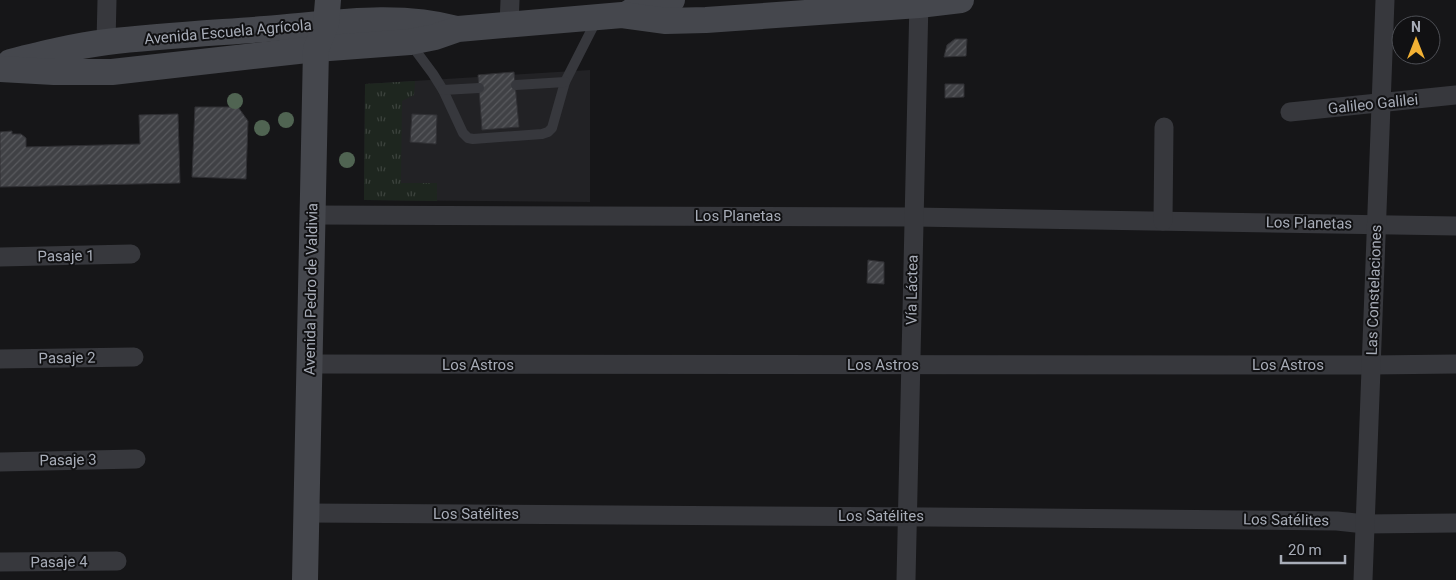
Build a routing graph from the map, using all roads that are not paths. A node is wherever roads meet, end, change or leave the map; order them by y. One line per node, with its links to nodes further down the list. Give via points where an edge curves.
1 (106, 0): 11 (street)
2 (961, 0): 5 (main road, Avenida Escuela Agrícola)
3 (1384, 0): 21 (street, Las Constelaciones)
4 (662, 1): 9 (main road, Avenida Escuela Agrícola)
5 (919, 2): 6 (main road, Avenida Escuela Agrícola); 25 (street, Vía Láctea)
6 (802, 7): 9 (main road, Avenida Escuela Agrícola, via 686,21)
7 (327, 12): 10 (main road, Avenida Escuela Agrícola, via 370,21 409,20); 11 (main road, Avenida Escuela Agrícola); 13 (main road, Avenida Pedro de Valdivia)
8 (509, 12): 9 (main road, Avenida Escuela Agrícola); 10 (main road, Avenida Escuela Agrícola)
9 (610, 16): 16 (lane)
10 (458, 29): 12 (main road, Avenida Escuela Agrícola)
11 (106, 42): 14 (main road, Avenida Escuela Agrícola)
12 (410, 42): 13 (main road, Avenida Escuela Agrícola); 19 (lane)
13 (316, 49): 15 (main road, Avenida Escuela Agrícola, via 112,72); 24 (main road, Avenida Pedro de Valdivia)
14 (0, 65)
15 (0, 69)
16 (565, 82): 17 (lane); 19 (lane, via 548,132 473,140 463,133)
17 (516, 85)
18 (479, 88): 19 (lane)
19 (442, 90)
20 (1456, 95): 21 (street, Galileo Galilei)
21 (1381, 103): 22 (street, Galileo Galilei); 27 (street, Las Constelaciones)
22 (1290, 112)
23 (1164, 127): 26 (street)
24 (313, 215): 25 (street, Los Planetas); 33 (main road, Avenida Pedro de Valdivia)
25 (914, 217): 26 (street, Los Planetas); 35 (street, Vía Láctea)
26 (1163, 221): 27 (street, Los Planetas)
27 (1376, 224): 28 (street, Los Planetas); 36 (street, Las Constelaciones)
28 (1456, 226)
29 (131, 254): 30 (street, Pasaje 1)
30 (0, 257)
31 (134, 356): 32 (street, Pasaje 2)
32 (0, 359)
33 (309, 364): 35 (street, Los Astros); 39 (main road, Avenida Pedro de Valdivia)
34 (1456, 364): 36 (street, Los Astros)
35 (911, 365): 36 (street, Los Astros); 40 (street, Vía Láctea)
36 (1371, 365): 42 (street, Las Constelaciones)
37 (136, 459): 38 (street, Pasaje 3)
38 (0, 462)
39 (306, 513): 40 (street, Los Satélites); 45 (main road, Avenida Pedro de Valdivia)
40 (907, 516): 42 (street, Los Satélites, via 1337,521); 46 (street, Vía Láctea)
41 (1456, 523): 42 (street, Los Satélites)
42 (1365, 524): 47 (street, Las Constelaciones)
43 (117, 560): 44 (street, Pasaje 4)
44 (0, 562)
45 (304, 580)
46 (906, 580)
47 (1363, 580)

